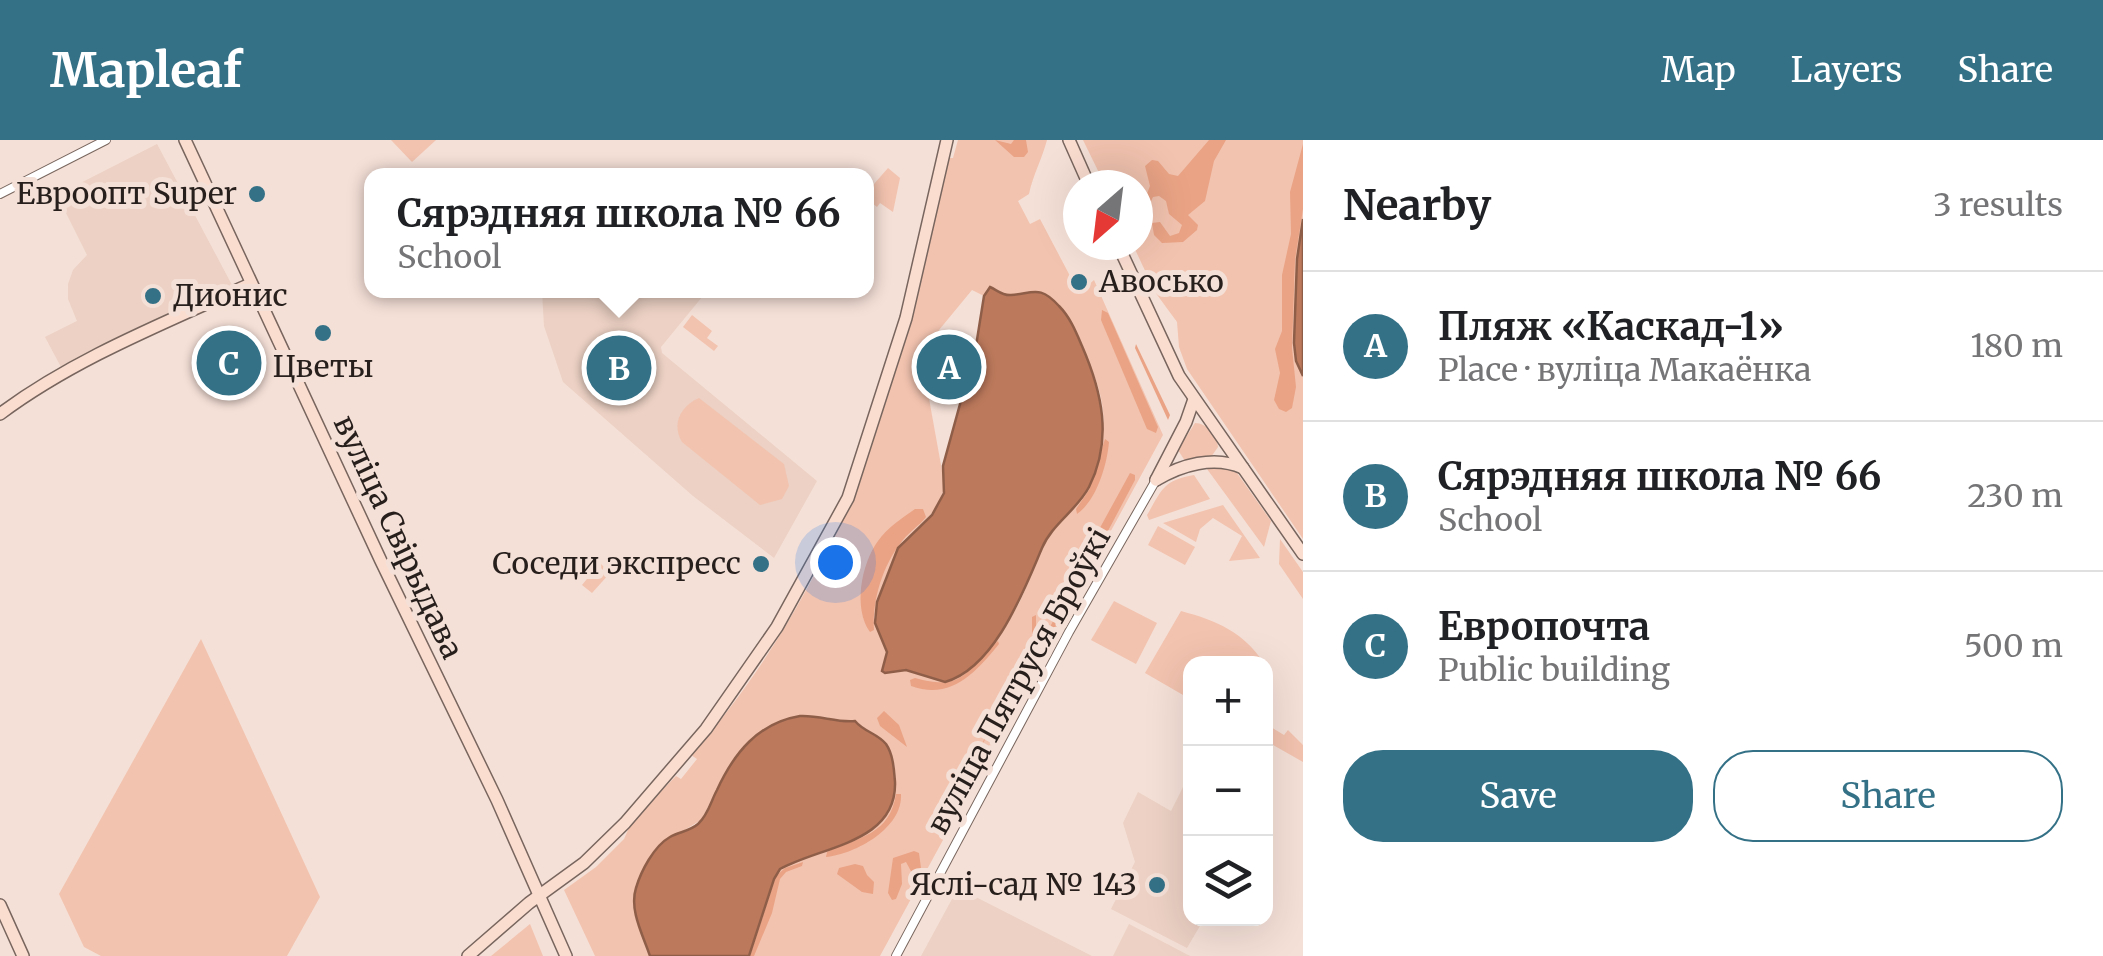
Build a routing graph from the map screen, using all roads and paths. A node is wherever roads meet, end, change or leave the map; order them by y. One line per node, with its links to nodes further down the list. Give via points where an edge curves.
1 (106, 140): 6 (street)
2 (185, 140): 8 (street, вуліца Свірыдава)
3 (947, 140): 20 (street, via 906,318 848,498 777,627 706,729 626,823)
4 (1069, 140): 5 (street)
5 (1083, 170)
6 (0, 194)
7 (1125, 260): 9 (street)
8 (250, 284): 10 (street, via 100,352); 20 (street, вуліца Свірыдава)
9 (1194, 399): 11 (street); 12 (street)
10 (0, 414)
11 (1209, 420): 12 (street); 13 (street)
12 (1186, 422): 14 (street)
13 (1223, 440): 15 (street); 17 (street)
14 (1172, 446): 16 (street, via 1175,458); 18 (street)
15 (1207, 464): 16 (street); 17 (street)
16 (1189, 466): 18 (street)
17 (1243, 468): 19 (street)
18 (1156, 480): 25 (street, вуліца Пятруся Броўкі)
19 (1303, 554)
20 (540, 895): 23 (street); 24 (street, вуліца Свірыдава)
21 (0, 905): 22 (street)
22 (24, 956)
23 (468, 956)
24 (566, 956)
25 (896, 956)

